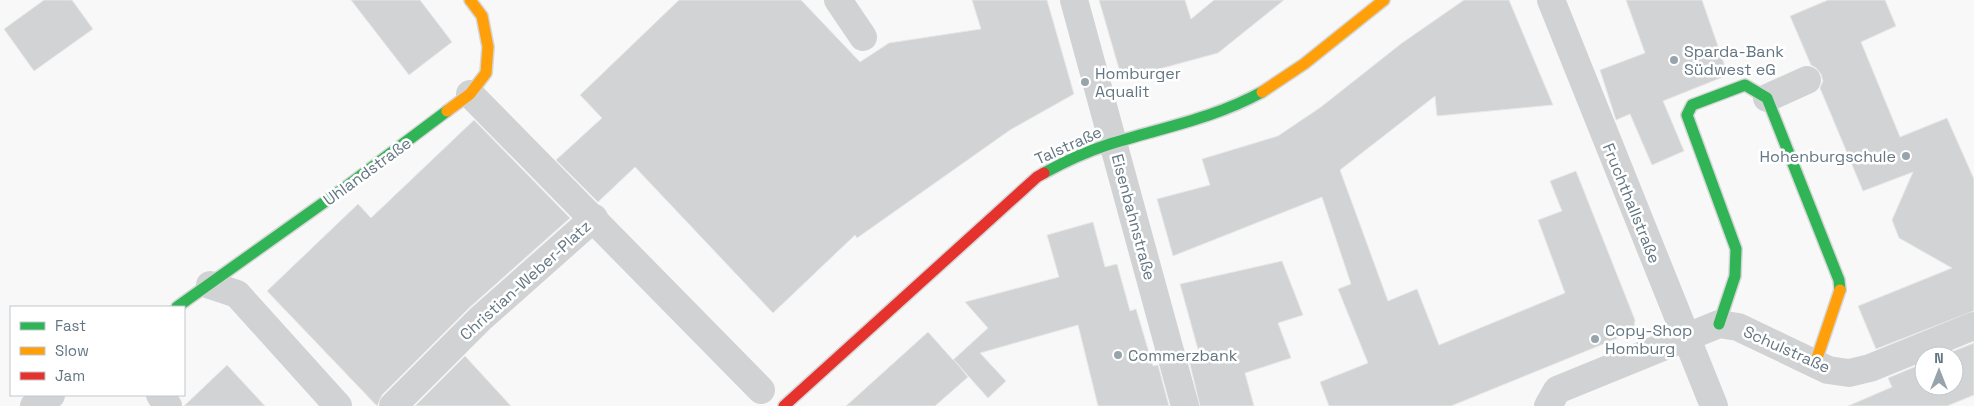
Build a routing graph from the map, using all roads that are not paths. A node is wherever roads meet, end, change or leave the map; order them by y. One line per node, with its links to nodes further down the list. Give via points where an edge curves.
1 (470, 0): 8 (street, Uhlandstraße, via 482,16 488,47 486,73)
2 (838, 0): 6 (street)
3 (1074, 0): 10 (street, Eisenbahnstraße)
4 (1384, 0): 10 (street, Talstraße, via 1310,61 1252,98 1215,114)
5 (1551, 0): 16 (street, Fruchthallstraße)
6 (863, 36)
7 (1807, 80): 9 (street)
8 (470, 94): 11 (street); 12 (street, Uhlandstraße)
9 (1767, 98): 14 (street, via 1745,85 1692,105 1687,115 1736,248 1735,276); 17 (street, via 1839,280 1840,290)
10 (1114, 142): 23 (street, Talstraße, via 1063,162 1036,177); 24 (street, Eisenbahnstraße)
11 (594, 218): 18 (street, Christian-Weber-Platz); 22 (street, Christian-Weber-Platz, via 480,319)
12 (210, 285): 13 (street, Uhlandstraße); 21 (street, via 237,294)
13 (179, 306)
14 (1719, 324): 16 (street); 17 (street, Schulstraße, via 1738,327)
15 (1974, 326): 17 (street, Schulstraße, via 1870,368 1849,373)
16 (1685, 338): 25 (street, via 1557,390); 26 (street, Fruchthallstraße)
17 (1815, 364)
18 (761, 390)
19 (49, 396): 20 (street)
20 (34, 406)
21 (338, 406)
22 (394, 406)
23 (784, 406)
24 (1184, 406)
25 (1548, 406)
26 (1714, 406)

